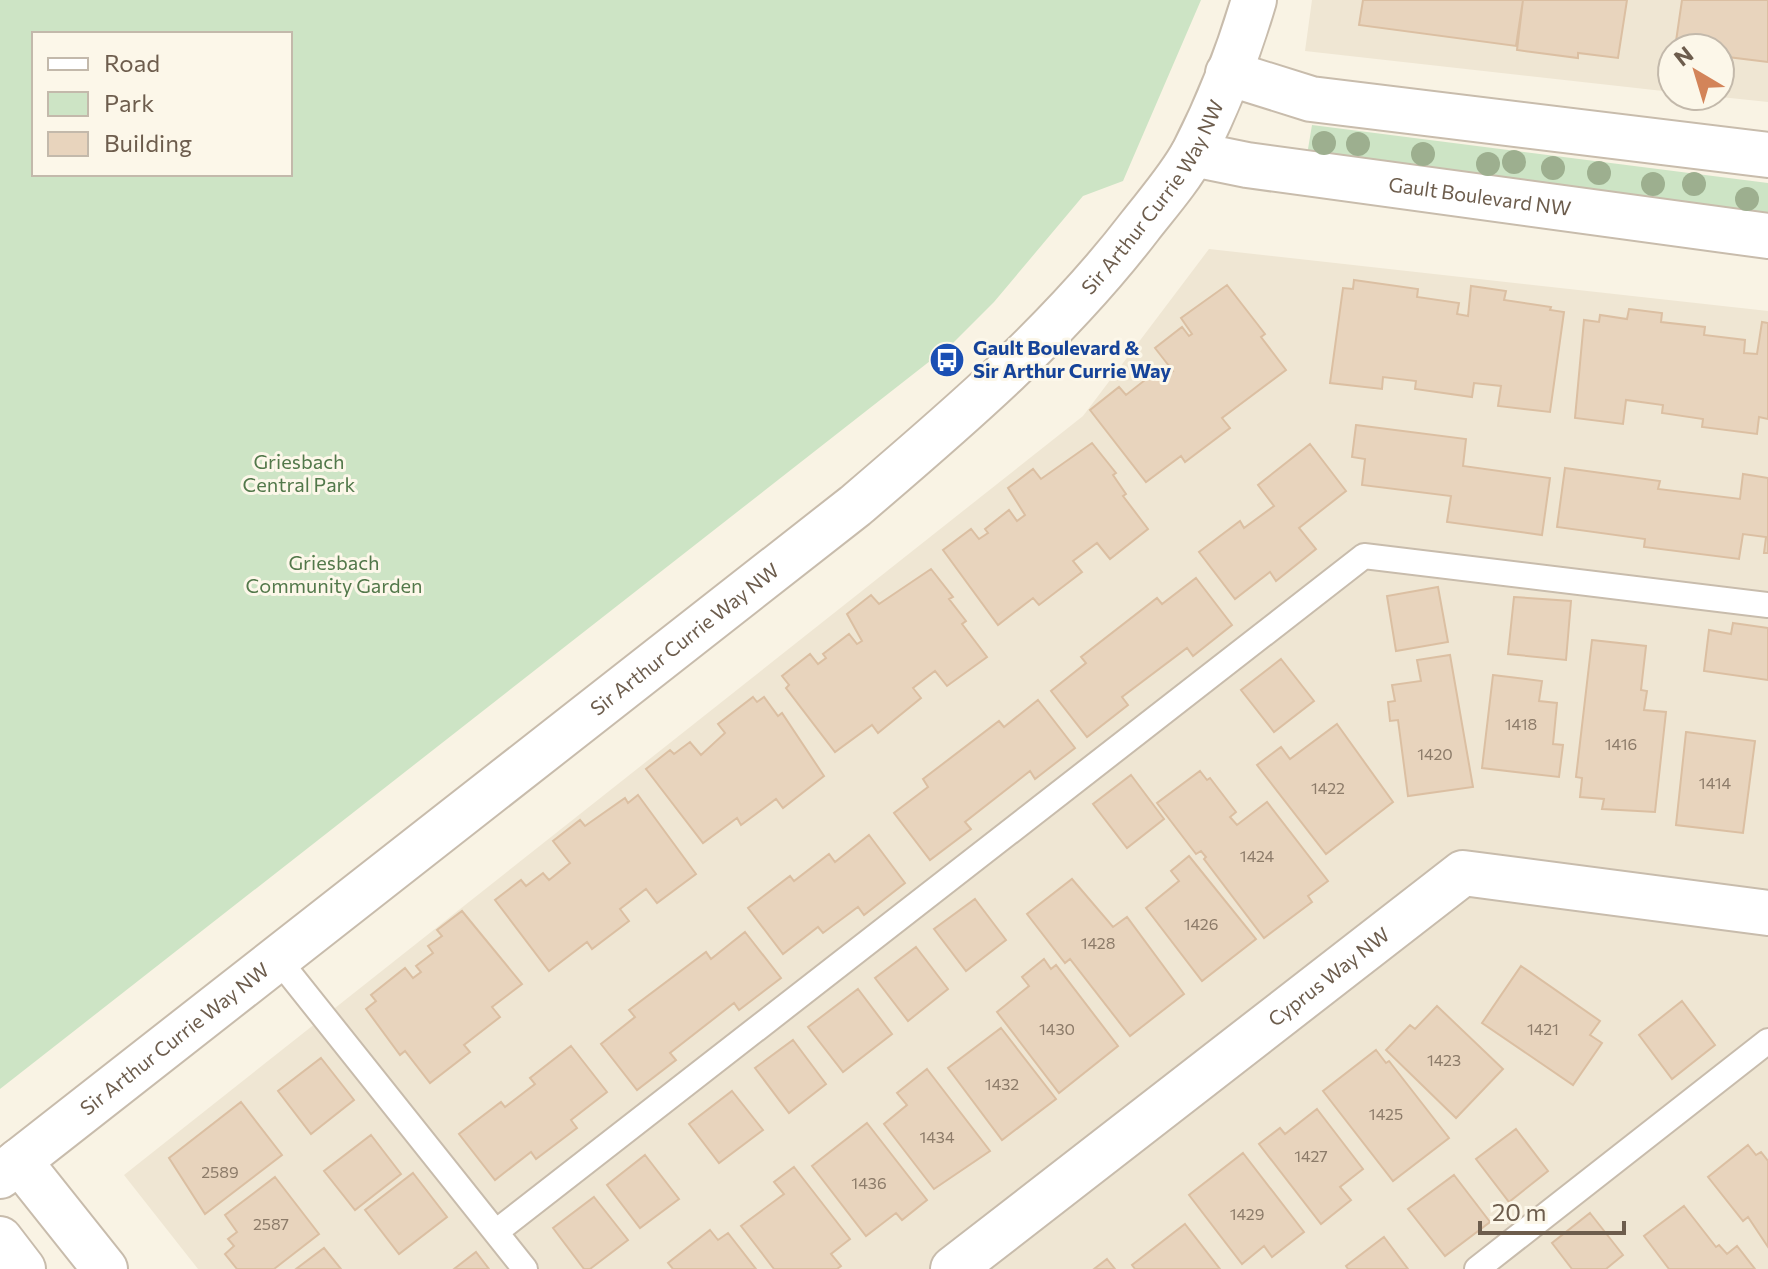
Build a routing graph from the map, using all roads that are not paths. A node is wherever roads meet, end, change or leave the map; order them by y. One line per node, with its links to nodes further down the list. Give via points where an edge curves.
1 (1254, 0): 2 (street, Sir Arthur Currie Way NW)
2 (1228, 73): 3 (street, Sir Arthur Currie Way NW); 4 (street, via 1311,99)
3 (1193, 154): 5 (street, Gault Boulevard NW); 8 (street, Sir Arthur Currie Way NW, via 1118,256 991,390 855,506)
4 (1768, 155)
5 (1768, 236)
6 (1768, 605): 11 (lane, via 1364,556)
7 (1768, 913): 16 (street, Cyprus Way NW, via 1463,873)
8 (277, 958): 10 (street, Sir Arthur Currie Way NW); 11 (lane)
9 (1768, 1041): 17 (lane)
10 (9, 1169): 14 (street)
11 (497, 1231): 15 (lane)
12 (0, 1239): 13 (street)
13 (23, 1269)
14 (105, 1269)
15 (525, 1269)
16 (953, 1269)
17 (1477, 1269)

